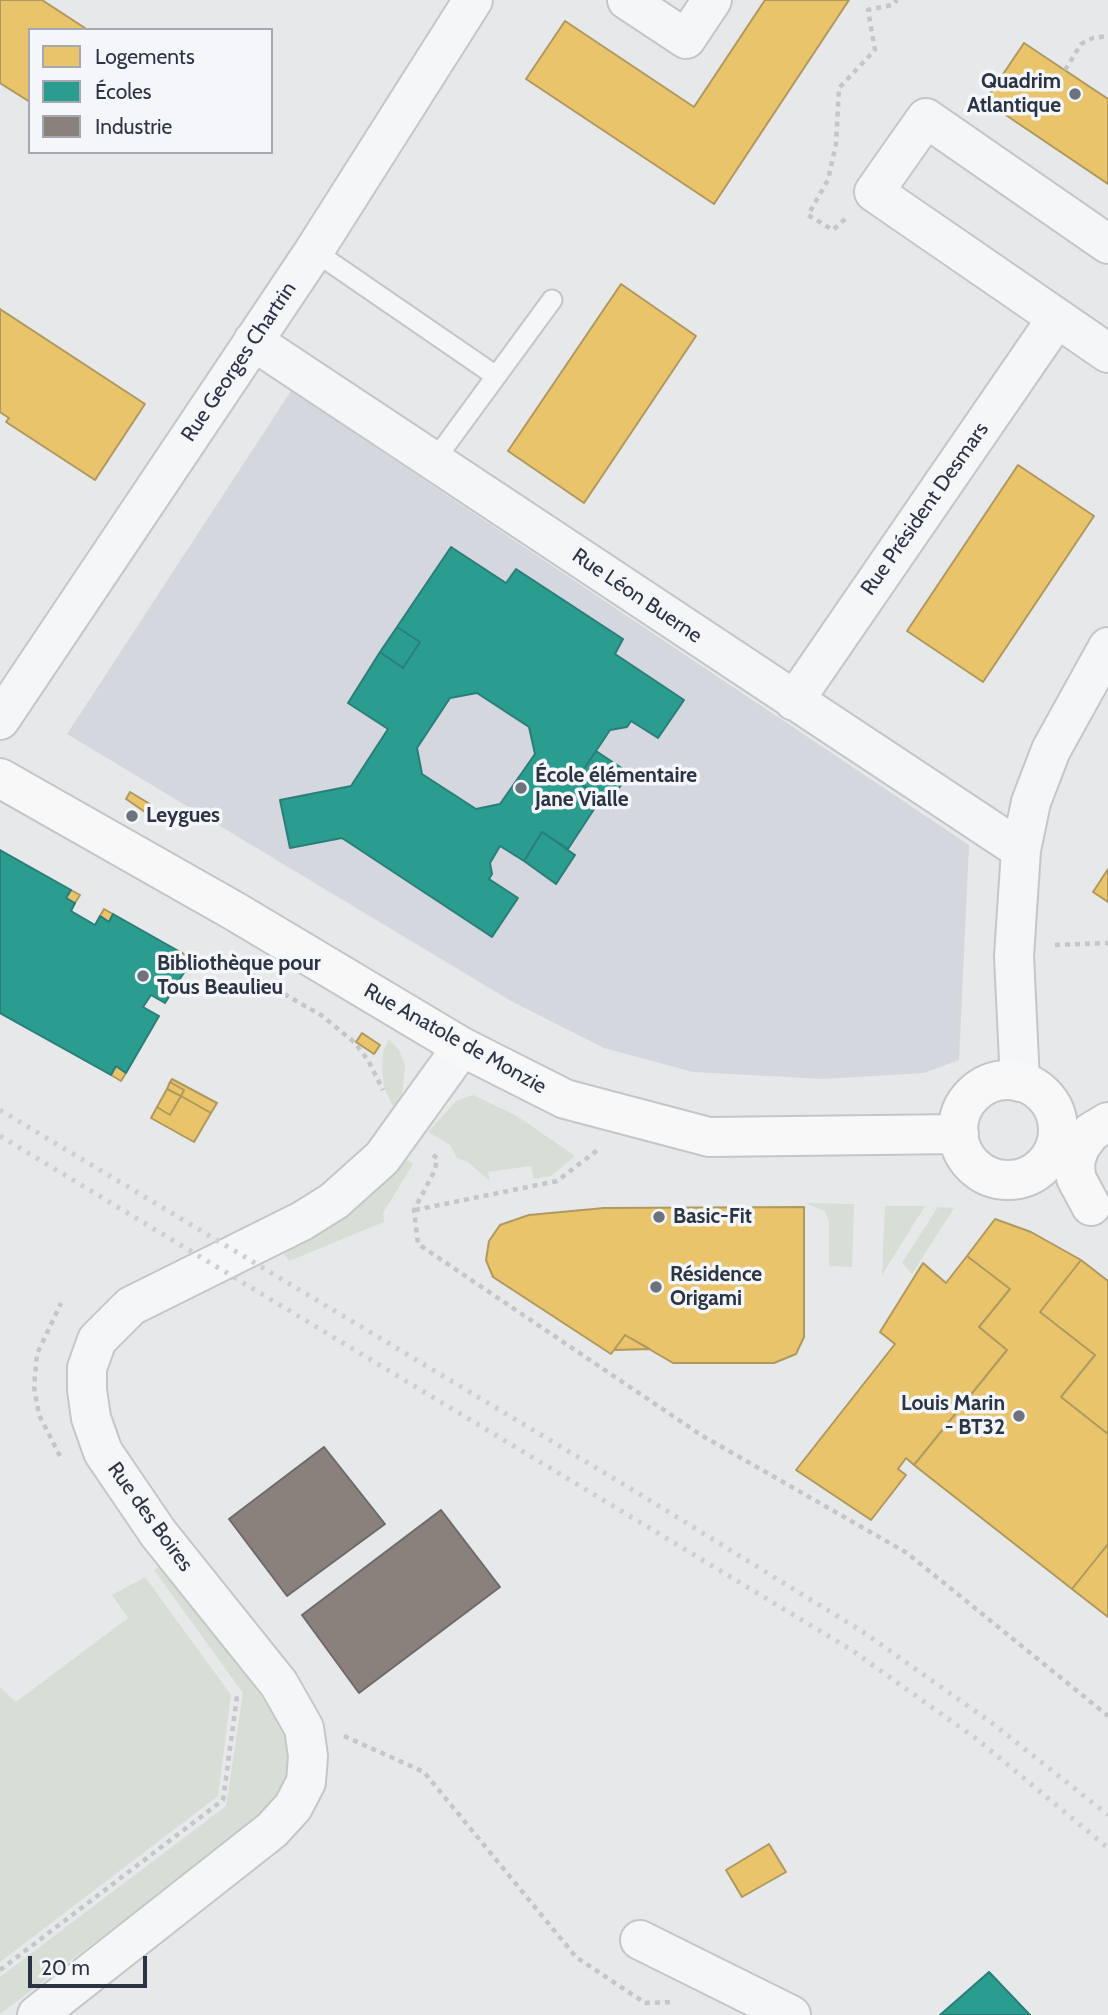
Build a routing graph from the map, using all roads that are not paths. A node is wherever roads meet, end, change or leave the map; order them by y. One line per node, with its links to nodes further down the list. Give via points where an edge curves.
1 (473, 0): 5 (street, Rue Georges Chartrin)
2 (626, 0): 3 (street, via 686,39)
3 (712, 0)
4 (1108, 244): 7 (street, via 926,118 874,192)
5 (314, 251): 8 (street, Rue Georges Chartrin); 10 (lane)
6 (552, 300): 10 (lane)
7 (1057, 318): 9 (street); 13 (street, Rue Président Desmars)
8 (253, 341): 11 (street, Rue Léon Buerne); 14 (street, Rue Georges Chartrin)
9 (1108, 353)
10 (496, 376): 11 (lane)
11 (434, 461): 13 (street, Rue Léon Buerne)
12 (1108, 648): 16 (street, via 1051,750 1031,802)
13 (794, 701): 16 (street, Rue Léon Buerne)
14 (0, 720)
15 (0, 778): 17 (street, Rue Anatole de Monzie)
16 (1021, 850): 18 (street, via 1014,956)
17 (463, 1047): 21 (street, Rue Anatole de Monzie, via 565,1100 709,1137); 25 (street, Rue des Boires, via 401,1133 359,1180 302,1222 131,1306 97,1340 87,1368 91,1418 103,1452 158,1533 279,1684 304,1728 306,1782 293,1807 272,1830)
18 (1020, 1082): 19 (street, via 1042,1093); 21 (street, via 990,1084 974,1094 964,1108)
19 (1053, 1108): 20 (street); 22 (street, via 1056,1144 1037,1171)
20 (1107, 1122): 23 (street, via 1091,1132 1075,1162 1076,1178)
21 (959, 1135): 22 (street, via 964,1154 975,1167 988,1176)
22 (1020, 1179): 23 (street)
23 (1100, 1211)
24 (640, 1940): 26 (street)
25 (37, 2015)
26 (791, 2015)

